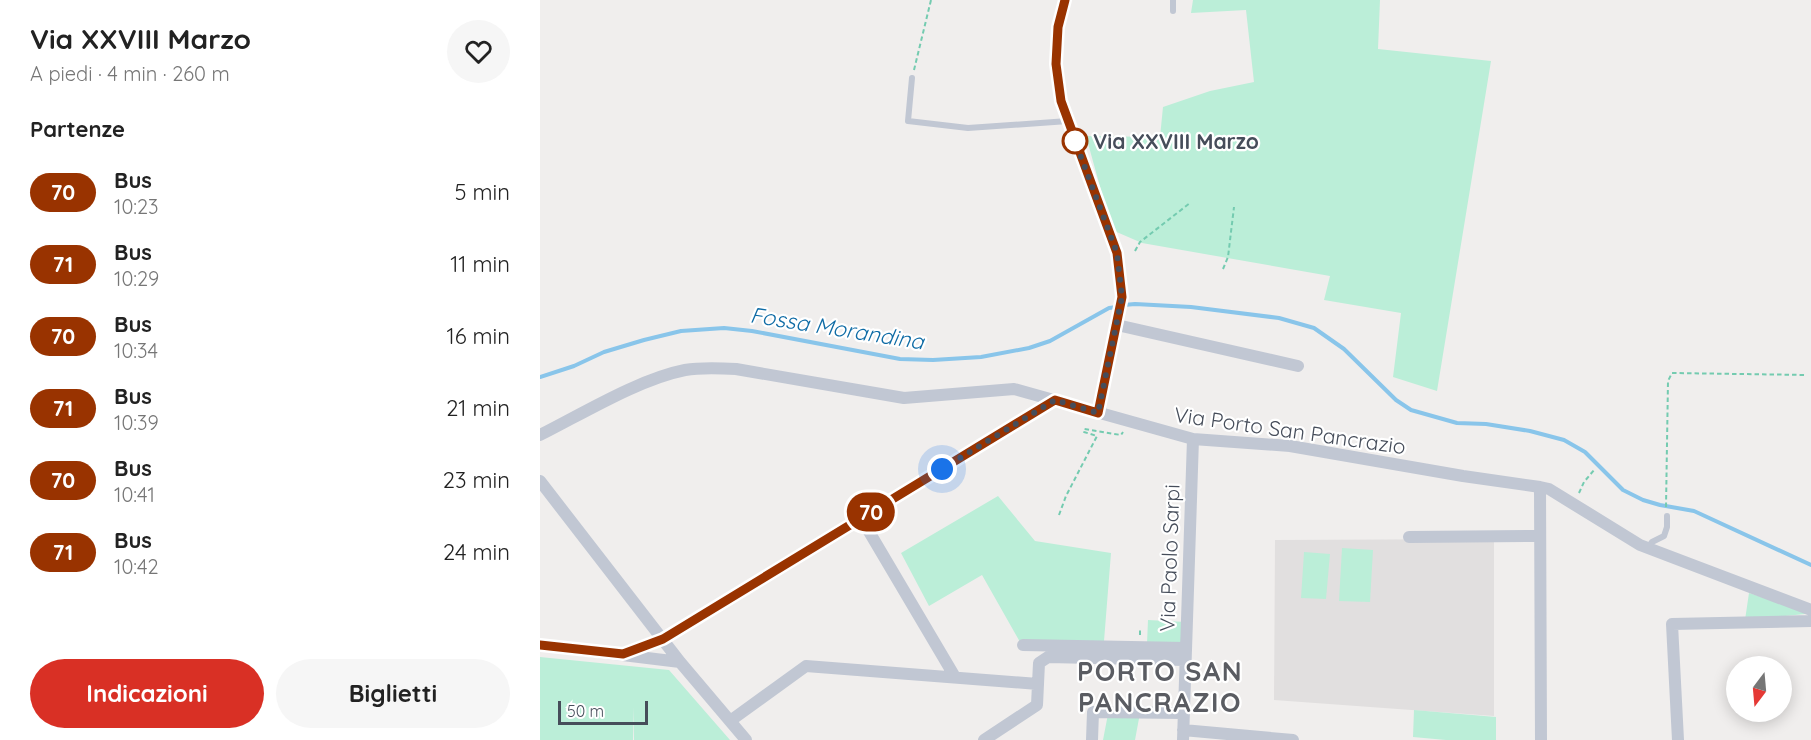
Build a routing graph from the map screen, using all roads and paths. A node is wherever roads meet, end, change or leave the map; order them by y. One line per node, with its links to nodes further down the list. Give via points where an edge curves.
1 (931, 0): 5 (path)
2 (1065, 0): 6 (street, via 1058,27 1056,64)
3 (1173, 0): 4 (lane)
4 (1173, 11)
5 (912, 78): 6 (lane, via 908,121 968,128)
6 (1068, 121): 11 (street, via 1117,253 1122,297)
7 (1190, 203): 9 (path, via 1140,242)
8 (1234, 207): 10 (path)
9 (1135, 251)
10 (1223, 269)
11 (1117, 325): 12 (street); 15 (street)
12 (1298, 366)
13 (1807, 375): 24 (path, via 1672,373 1668,381)
14 (1042, 402): 15 (street, Via Porto San Pancrazio, via 1055,400); 17 (street, via 1014,389 904,398 736,369 709,368 658,378); 25 (street)
15 (1098, 413): 16 (street, Via Porto San Pancrazio)
16 (1127, 421): 18 (street, Via Porto San Pancrazio); 23 (path, via 1121,435 1084,429 1097,436)
17 (540, 435)
18 (1193, 439): 21 (street, Via Porto San Pancrazio, via 1290,446); 35 (street, Via Paolo Sarpi)
19 (1594, 470): 22 (path)
20 (540, 482): 31 (street)
21 (1540, 487): 26 (street); 28 (street, Via Porto San Pancrazio)
22 (1577, 497)
23 (1059, 515)
24 (1667, 516): 28 (lane, via 1664,536)
25 (861, 518): 31 (street); 37 (street)
26 (1540, 536): 27 (street); 47 (street)
27 (1409, 537)
28 (1648, 548): 29 (street, Via Porto San Pancrazio)
29 (1811, 610)
30 (1811, 621): 48 (street, via 1672,624)
31 (663, 639): 34 (street); 36 (street)
32 (540, 645): 34 (street)
33 (1023, 645): 35 (street)
34 (623, 654): 36 (street)
35 (1185, 654): 38 (street, via 1048,657 1040,663); 39 (street, Via Paolo Sarpi)
36 (680, 662): 40 (street)
37 (955, 677): 38 (street); 40 (street, via 806,666)
38 (1038, 684): 44 (street, via 1037,705)
39 (1184, 713): 41 (street, Via Paolo Sarpi); 45 (street, via 1093,712)
40 (730, 721): 43 (street)
41 (1183, 735): 42 (street)
42 (1277, 739): 46 (street)
43 (746, 740)
44 (984, 740)
45 (1092, 740)
46 (1293, 740)
47 (1540, 740)
48 (1678, 740)

